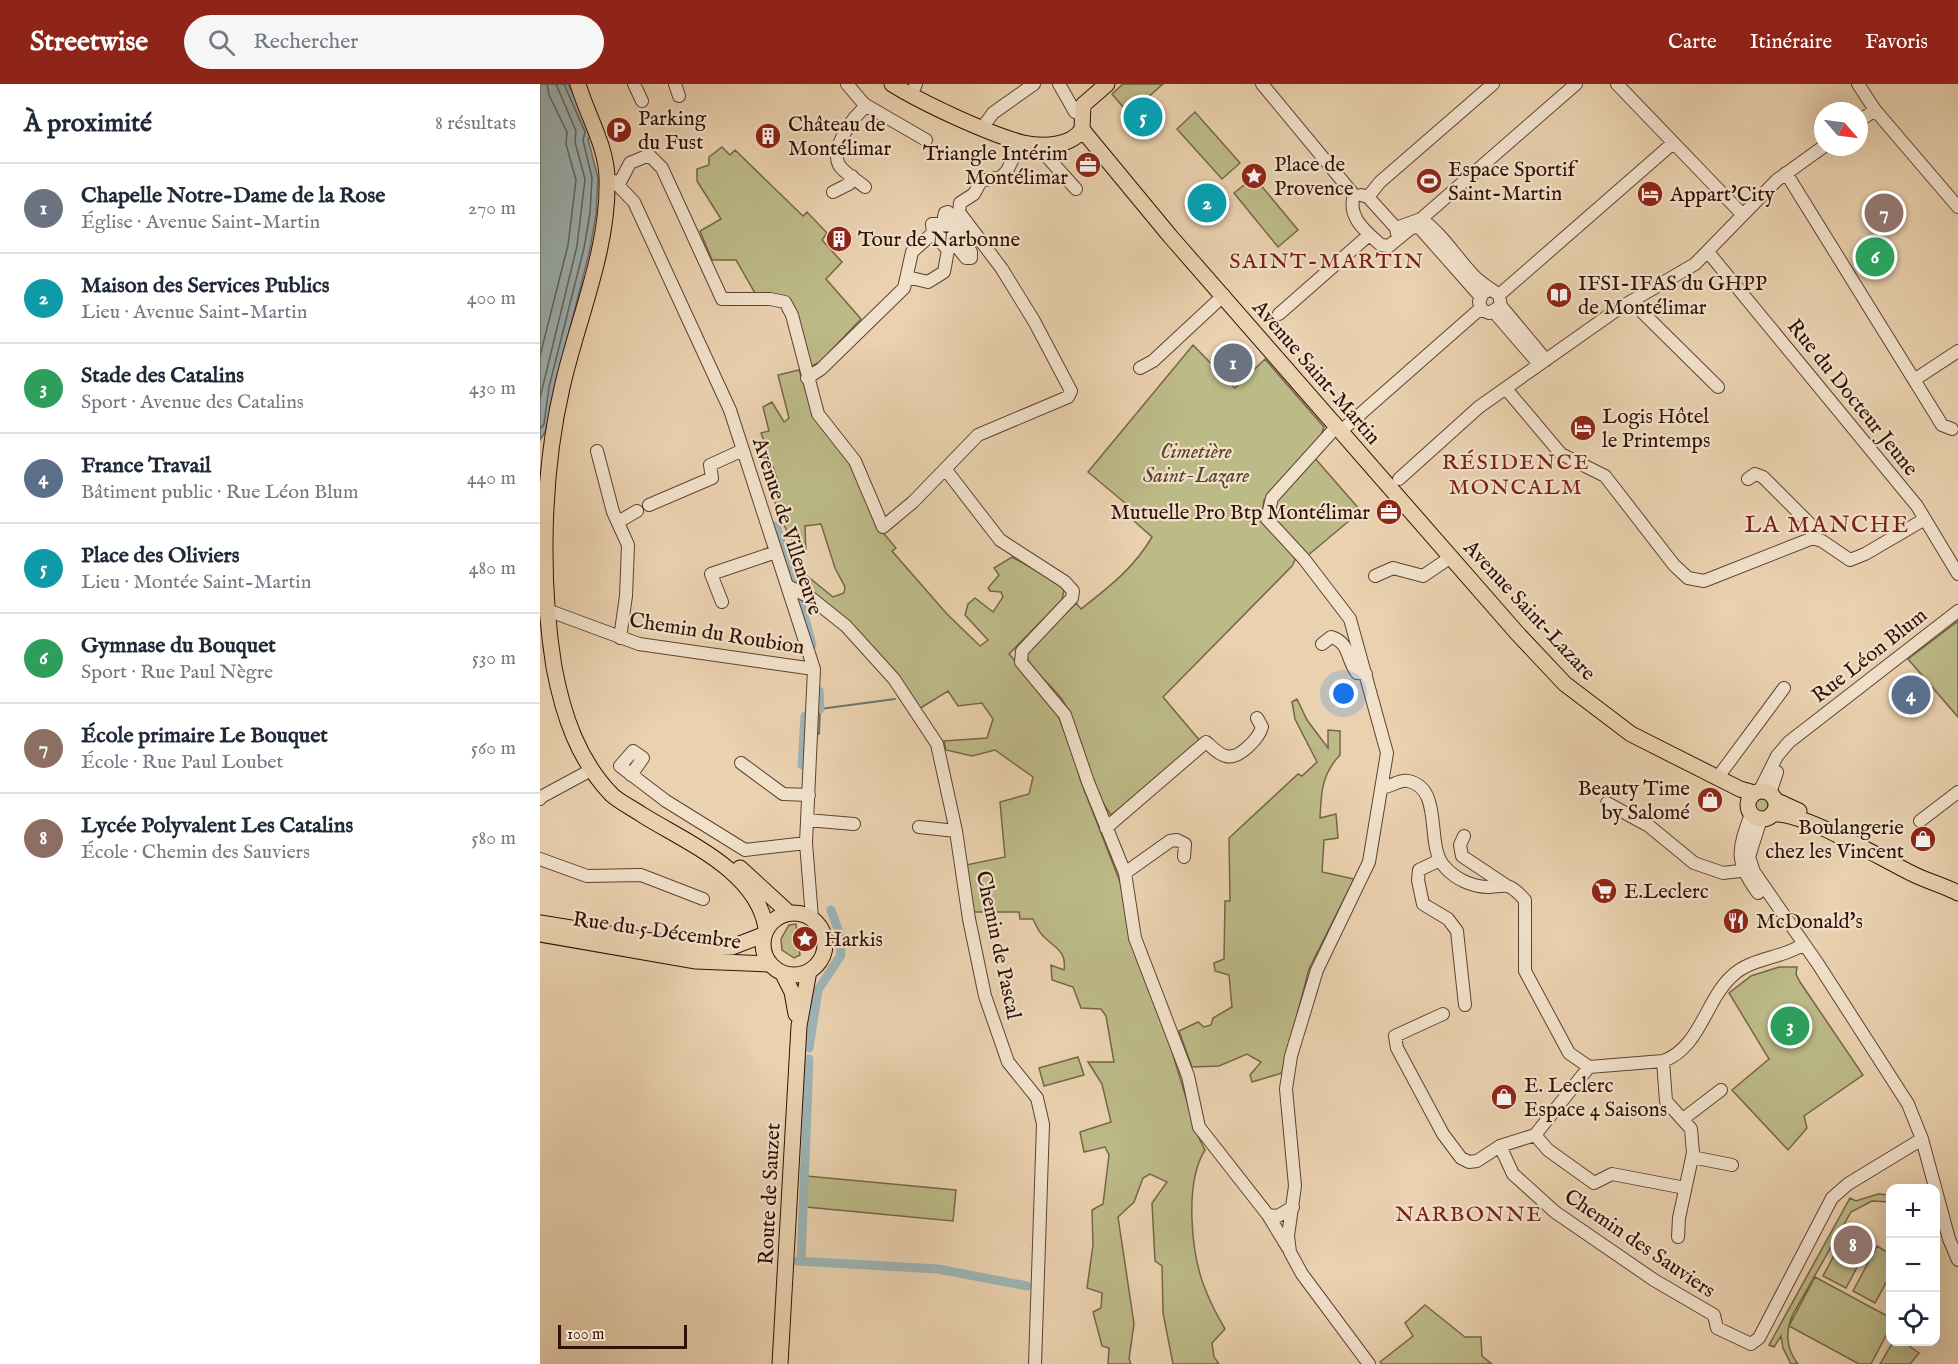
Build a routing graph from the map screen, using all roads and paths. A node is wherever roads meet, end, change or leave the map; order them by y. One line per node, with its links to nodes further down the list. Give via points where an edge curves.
1 (578, 84): 2 (main road); 17 (main road)
2 (588, 84): 17 (main road)
3 (634, 84): 16 (street)
4 (847, 84): 18 (street)
5 (892, 84): 15 (main road)
6 (1034, 84): 22 (street, via 993,113)
7 (1059, 84): 21 (street)
8 (1107, 84): 21 (main road, via 1083,105)
9 (1117, 84): 21 (main road)
10 (1262, 84): 36 (street)
11 (1493, 84): 37 (street, via 1380,182)
12 (1576, 84): 40 (street)
13 (1617, 84): 26 (street)
14 (1858, 84): 19 (street)
15 (913, 90): 22 (main road)
16 (642, 101)
17 (585, 103): 32 (main road)
18 (867, 106): 23 (street); 31 (street, via 837,154 839,165)
19 (1875, 110): 20 (street); 38 (street)
20 (1868, 115)
21 (1082, 122): 24 (main road, via 1075,139); 28 (main road, Avenue Saint-Martin)
22 (983, 127): 25 (main road)
23 (926, 140)
24 (1068, 141): 27 (main road); 28 (main road)
25 (1021, 142): 27 (main road); 44 (street, via 1007,171 998,179 981,181 974,194 959,207)
26 (1672, 144): 39 (street); 48 (street)
27 (1040, 145): 34 (street)
28 (1096, 146): 47 (main road, Avenue Saint-Martin)
29 (1814, 153): 30 (street)
30 (1786, 173): 39 (street); 55 (street)
31 (852, 176): 33 (street); 35 (street, via 849,184)
32 (613, 181): 54 (street, via 630,163 650,155 662,168 722,299 770,298 785,302 792,315); 60 (street, Avenue de Villeneuve, via 634,202 730,410); 75 (main road, via 561,389 551,451)
33 (865, 187)
34 (1076, 189)
35 (833, 192)
36 (1354, 195): 37 (street); 43 (street, via 1351,211)
37 (1368, 197): 42 (street)
38 (1958, 207)
39 (1742, 214): 45 (street)
40 (1421, 219): 42 (street); 48 (street, via 1433,227)
41 (936, 229): 44 (street, via 966,258 971,258 971,252 944,217 948,212 980,250); 46 (street, via 912,252); 46 (street, via 948,250 944,272 928,282)
42 (1396, 234): 43 (street, via 1389,246); 48 (street, via 1419,227)
43 (1369, 235): 50 (street)
44 (987, 250): 62 (street, via 1034,321 1071,391 1068,397 978,435)
45 (1708, 252): 49 (street, via 1685,271); 67 (street, Rue du Docteur Jeune)
46 (907, 277): 54 (street, via 904,288)
47 (1224, 295): 53 (street); 58 (main road, Avenue Saint-Martin)
48 (1491, 301): 52 (street); 58 (street)
49 (1632, 302): 52 (street); 56 (street)
50 (1279, 314)
51 (1958, 351): 55 (street)
52 (1543, 362): 57 (street)
53 (1140, 368)
54 (807, 378): 62 (street, via 818,414 855,461 883,527)
55 (1914, 380): 59 (street, via 1942,425)
56 (1718, 387)
57 (1506, 390): 64 (street, via 1479,407); 69 (street, via 1561,454 1605,476 1688,578 1704,582)
58 (1339, 428): 64 (main road, Avenue Saint-Martin); 81 (street, via 1272,498 1267,519 1350,619)
59 (1952, 429)
60 (742, 450): 65 (street, via 710,465 712,478); 70 (street, Avenue de Villeneuve)
61 (597, 451): 68 (street)
62 (946, 470): 101 (street, via 1000,540 1073,591 1072,598 1020,657 1065,715)
63 (1748, 479): 69 (street, via 1755,474 1763,477 1809,523)
64 (1395, 483): 71 (main road, Avenue Saint-Lazare)
65 (649, 505)
66 (637, 511): 68 (street)
67 (1925, 519): 69 (street, via 1850,560); 72 (street, Rue du Docteur Jeune)
68 (618, 522): 78 (street, via 628,545)
69 (1813, 538)
70 (776, 552): 74 (street, Avenue de Villeneuve); 76 (street, via 711,574)
71 (1451, 557): 73 (street, via 1423,576 1393,568); 89 (main road, Avenue Saint-Lazare, via 1565,684 1630,734)
72 (1958, 574)
73 (1375, 576)
74 (788, 586): 80 (street, Avenue de Villeneuve); 102 (street, Chemin de Pascal, via 812,598 846,626 901,689 937,744)
75 (544, 600): 78 (street, Chemin du Roubion); 84 (main road, via 554,669)
76 (722, 602)
77 (1958, 611): 96 (street, Rue Léon Blum, via 1803,730)
78 (620, 638): 80 (street, Chemin du Roubion)
79 (1322, 644): 81 (street, via 1331,637 1340,640 1348,651 1351,666 1357,673)
80 (814, 669): 93 (street, Avenue de Villeneuve)
81 (1366, 674): 85 (street)
82 (1784, 688): 89 (street)
83 (1257, 718): 101 (street, via 1262,727 1260,733 1241,752 1223,756 1206,742)
84 (568, 723): 87 (main road); 115 (main road, via 590,758 616,788 735,864)
85 (1387, 753): 90 (street); 91 (street)
86 (741, 763): 93 (street, via 783,794)
87 (591, 770): 94 (street); 118 (main road, via 614,797 713,859 742,882 764,913)
88 (631, 775): 104 (street, via 746,850)
89 (1718, 777): 96 (main road, Avenue Saint-Lazare)
90 (1401, 781): 91 (street); 108 (street, via 1410,781 1425,794)
91 (1382, 788): 137 (street, via 1369,862 1317,970 1291,1056 1286,1089 1295,1186)
92 (1958, 792): 98 (street)
93 (809, 795): 97 (street, Avenue de Villeneuve)
94 (540, 799)
95 (1607, 802): 111 (street, via 1649,826 1688,860)
96 (1761, 803): 105 (street, Rue Léon Blum); 113 (main road, Avenue Saint-Lazare)
97 (807, 820): 99 (street); 104 (street, Avenue de Villeneuve)
98 (1920, 821)
99 (854, 824)
100 (919, 827): 102 (street)
101 (1106, 828): 110 (street)
102 (956, 831): 143 (street, Chemin de Pascal, via 986,996 1008,1062 1036,1098 1043,1124)
103 (1464, 836): 112 (street, via 1460,845 1462,856)
104 (806, 843): 116 (street, Avenue de Villeneuve)
105 (1744, 856): 109 (street); 111 (street); 120 (street)
106 (1185, 857): 110 (street, via 1185,844 1170,841)
107 (540, 860): 114 (street, via 587,876 641,875)
108 (1440, 860): 112 (street, via 1464,882); 124 (street, via 1419,870 1419,891 1423,904 1448,919 1458,931)
109 (1742, 870): 111 (street); 120 (street)
110 (1125, 873): 138 (street, via 1135,938 1188,1076 1199,1127)
111 (1723, 873)
112 (1507, 886): 128 (street, via 1525,900 1525,972 1569,1053)
113 (1958, 892)
114 (703, 899)
115 (789, 913): 116 (main road); 118 (main road, via 772,921)
116 (812, 918): 122 (main road, via 819,925 825,945 823,955)
117 (540, 923): 118 (main road, Rue du 5 Décembre, via 688,947 732,947)
118 (765, 932): 121 (main road, via 762,945)
119 (540, 934): 121 (main road, Rue du 5 Décembre, via 696,961)
120 (1801, 946): 127 (street, via 1735,973 1713,999 1690,1042 1679,1054); 132 (street, via 1908,1104)
121 (769, 964): 123 (main road)
122 (809, 971): 123 (main road); 126 (main road, Route de Sauzet)
123 (783, 974): 126 (main road, Route de Sauzet, via 792,992)
124 (1465, 1005)
125 (1443, 1014): 133 (street, via 1395,1036 1397,1048 1443,1134 1461,1158 1477,1161)
126 (799, 1026): 142 (main road, Route de Sauzet)
127 (1663, 1061): 128 (street); 130 (street, via 1666,1101)
128 (1589, 1067): 131 (street)
129 (1721, 1090): 130 (street)
130 (1683, 1119): 134 (street, via 1691,1129)
131 (1535, 1135): 133 (street); 136 (street, via 1548,1150 1594,1183 1612,1174)
132 (1922, 1139): 133 (street, Chemin des Sauviers, via 1832,1198 1759,1338 1751,1344 1717,1328 1714,1315 1654,1280 1555,1212 1513,1174); 141 (street)
133 (1500, 1146)
134 (1692, 1157): 135 (street); 136 (street)
135 (1732, 1164)
136 (1685, 1188): 139 (street)
137 (1293, 1207): 138 (street, via 1278,1215); 140 (street, via 1288,1236)
138 (1268, 1215): 140 (street)
139 (1678, 1238)
140 (1290, 1252): 144 (street, via 1302,1274)
141 (1958, 1260)
142 (780, 1364)
143 (1035, 1364)
144 (1370, 1364)

